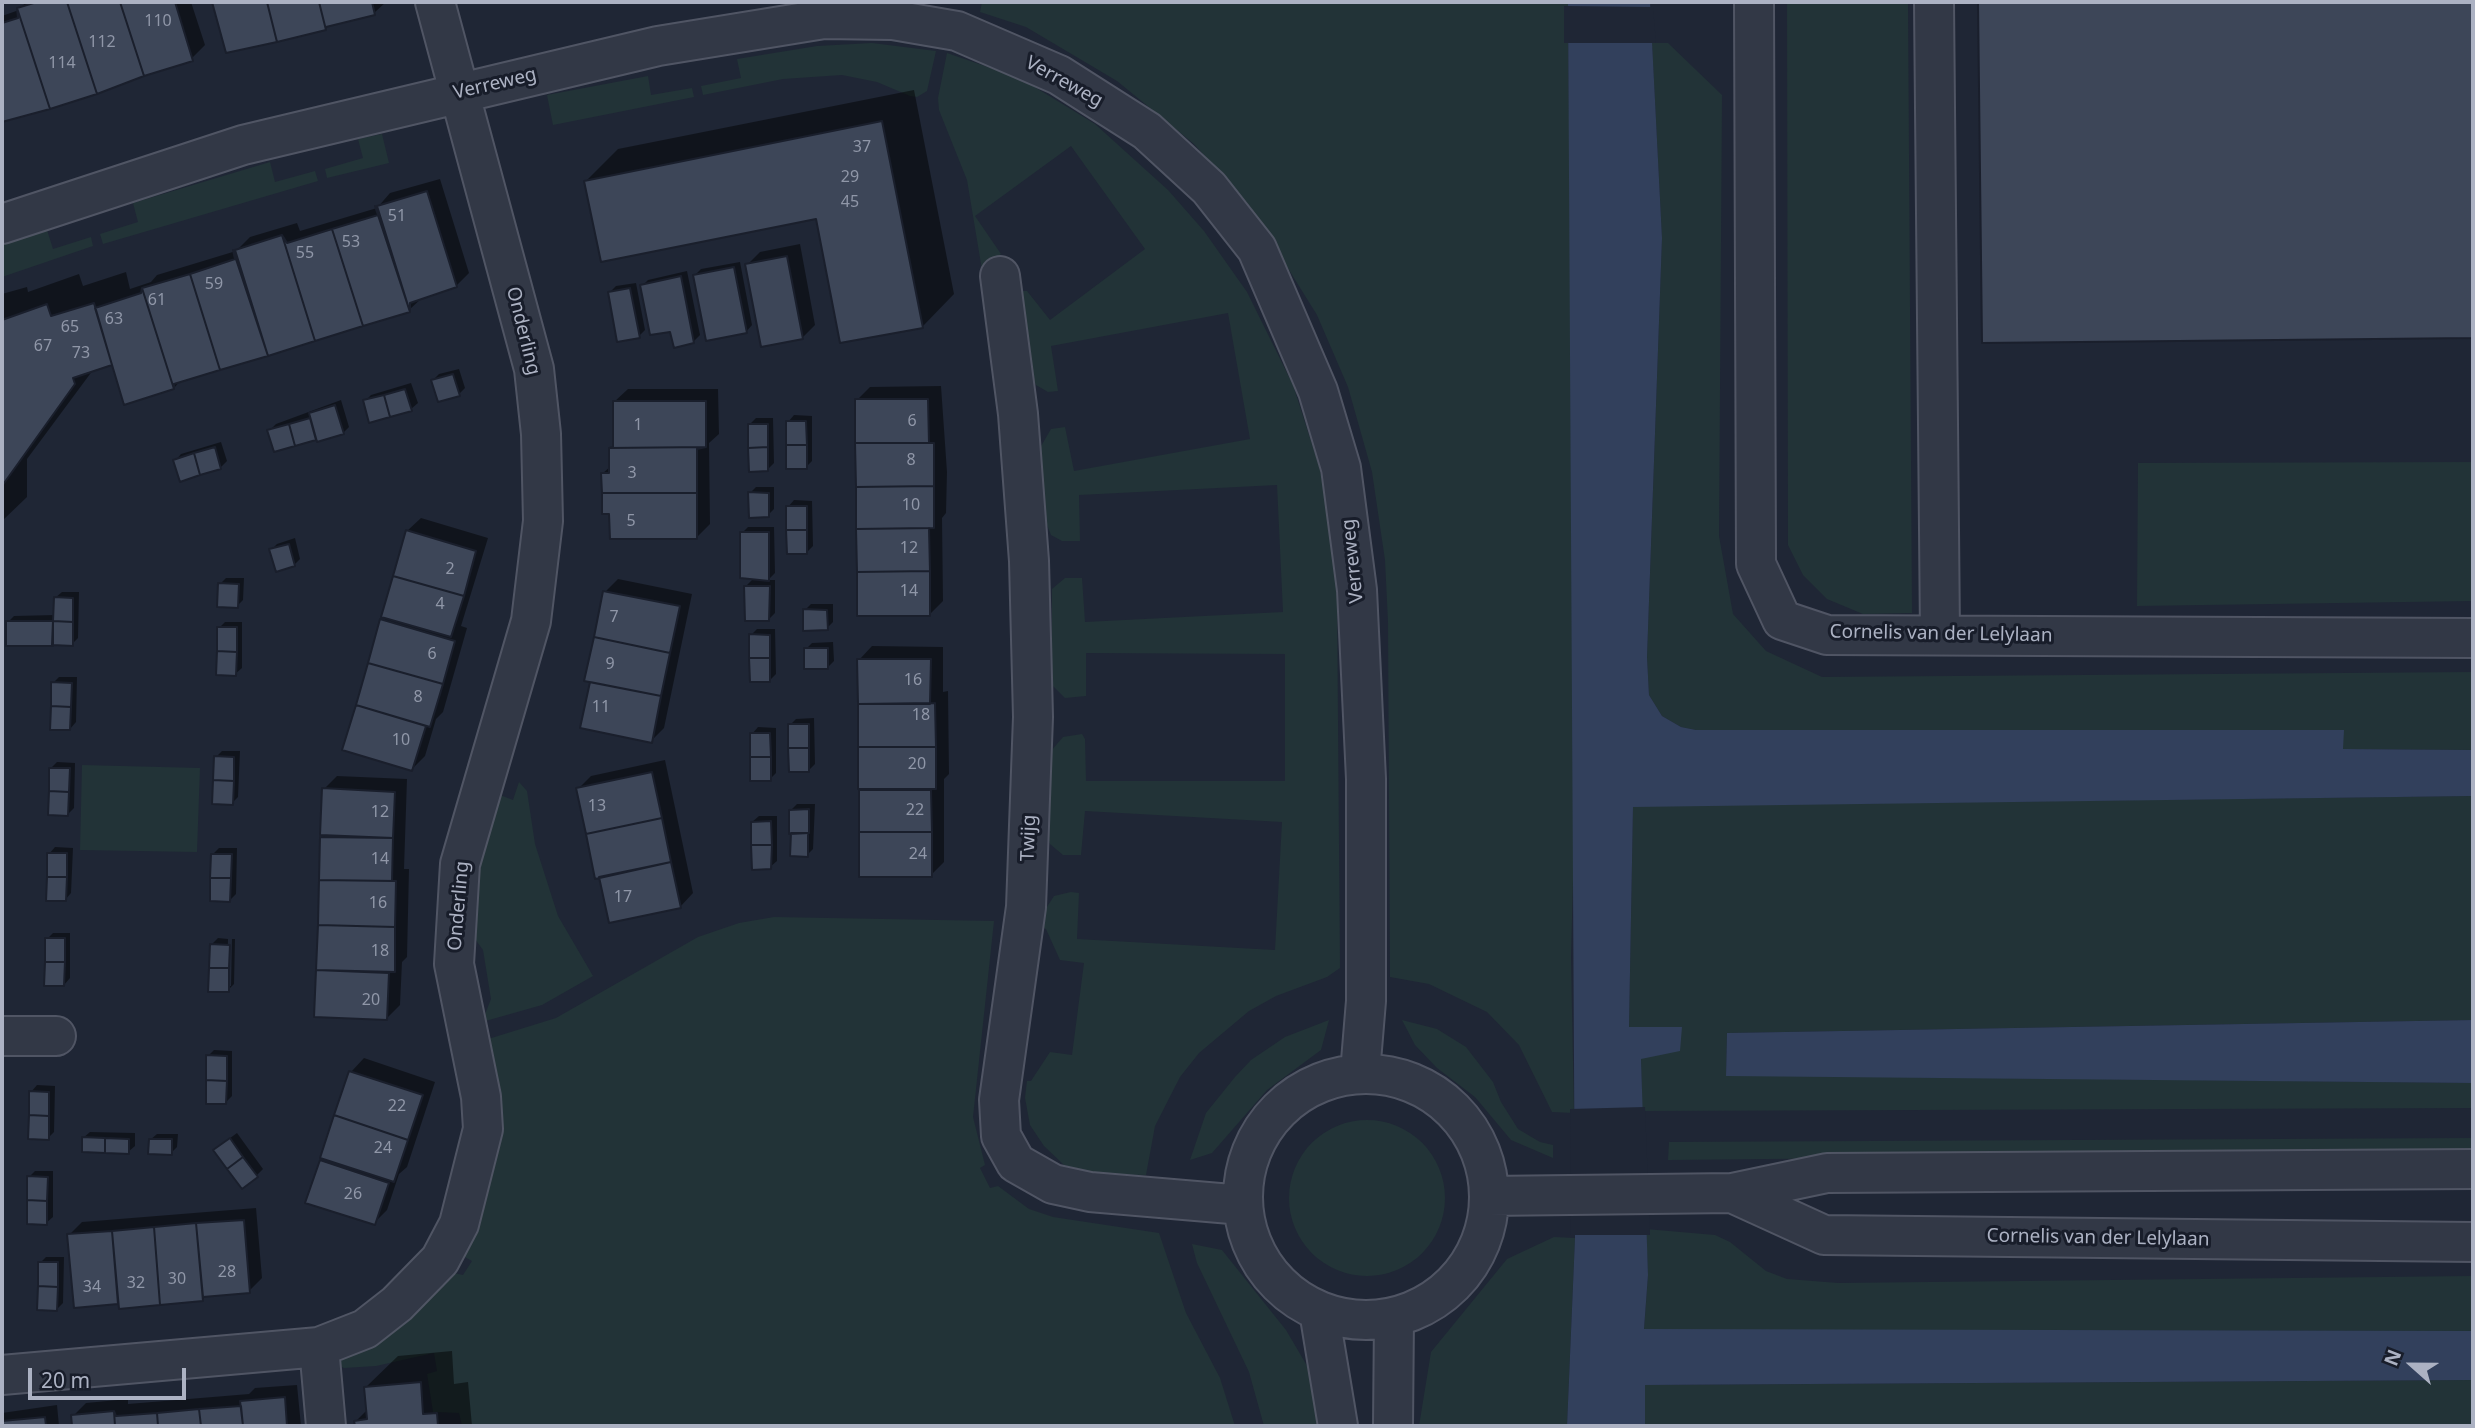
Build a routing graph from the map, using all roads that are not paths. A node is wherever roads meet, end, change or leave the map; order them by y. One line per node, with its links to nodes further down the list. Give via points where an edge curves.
1 (435, 2): 4 (street, Onderling)
2 (1754, 2): 7 (street, Cornelis van der Lelylaan, via 1756,564 1783,620 1827,635)
3 (1934, 2): 7 (street)
4 (458, 93): 5 (street, Verreweg, via 243,145); 11 (street, Verreweg, via 658,46 824,19 893,20 957,31 1059,75 1147,131 1209,188 1257,249 1318,391 1341,468 1357,590 1366,779 1366,1001); 19 (street, Onderling, via 534,369 541,434 543,521 531,621 472,816 460,864 455,913 454,964 481,1097 483,1129 459,1224 440,1260 365,1329)
5 (2, 224)
6 (1000, 276): 15 (street, Twijg, via 1013,364 1029,561 1032,717 1026,896 999,1100 1001,1136 1016,1163 1053,1184 1090,1192)
7 (1940, 635): 8 (street, Cornelis van der Lelylaan)
8 (2473, 638)
9 (2, 1036): 10 (street)
10 (56, 1036)
11 (1360, 1073): 14 (street, via 1418,1085 1451,1107 1482,1157); 15 (street, via 1304,1090 1273,1115 1252,1147 1242,1185)
12 (2473, 1169): 13 (street, Cornelis van der Lelylaan, via 1827,1173)
13 (1732, 1193): 14 (street, Cornelis van der Lelylaan); 16 (street, Cornelis van der Lelylaan, via 1824,1235)
14 (1489, 1196): 18 (street, via 1483,1236 1463,1273 1433,1301)
15 (1243, 1205): 17 (street, via 1245,1224 1260,1261 1285,1291)
16 (2473, 1242)
17 (1319, 1311): 18 (street, via 1356,1321); 22 (street)
18 (1394, 1317): 23 (street)
19 (319, 1347): 20 (street, Onderling); 21 (street)
20 (2, 1375)
21 (326, 1426)
22 (1338, 1426)
23 (1393, 1426)

